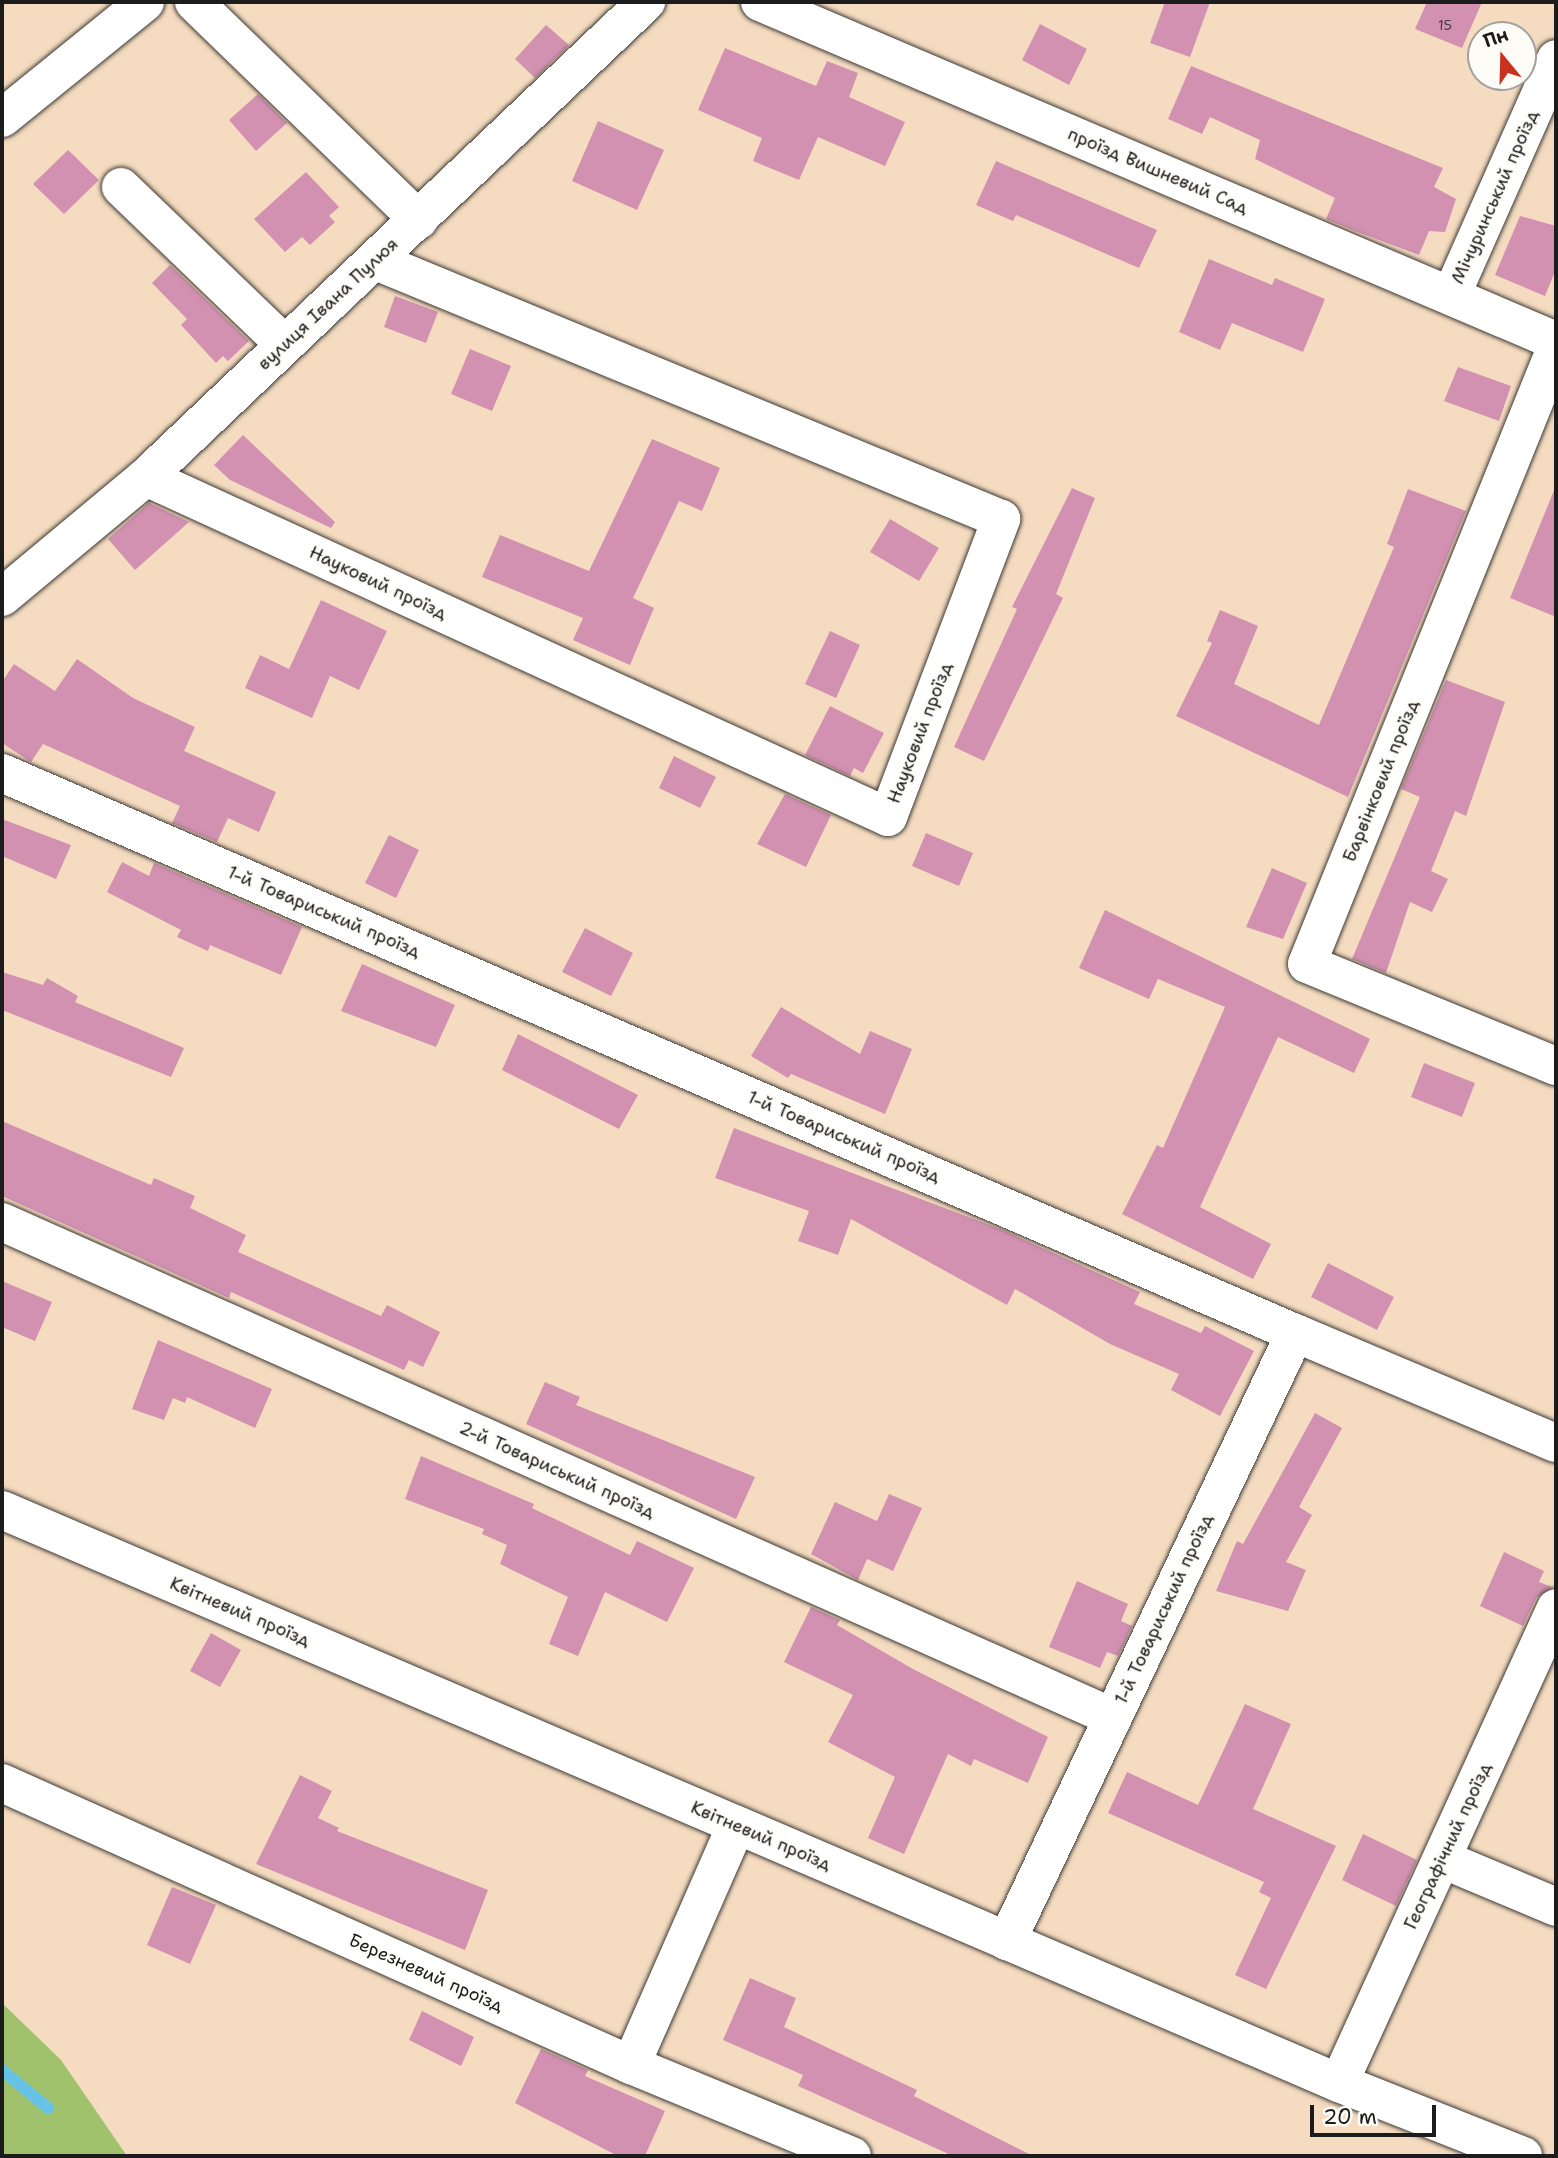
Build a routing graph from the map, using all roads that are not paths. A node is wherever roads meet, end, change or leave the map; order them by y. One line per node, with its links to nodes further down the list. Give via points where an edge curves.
1 (145, 2): 6 (street)
2 (194, 2): 8 (street)
3 (646, 2): 8 (street, вулиця Івана Пулюя)
4 (760, 2): 10 (street, проїзд Вишневий Сад)
5 (1556, 59): 10 (street, Мічуринський проїзд)
6 (2, 118)
7 (121, 187): 12 (street)
8 (419, 220): 9 (street, вулиця Івана Пулюя)
9 (376, 261): 12 (street, вулиця Івана Пулюя); 14 (street, Науковий проїзд, via 1001,519 888,817)
10 (1451, 296): 11 (street, проїзд Вишневий Сад)
11 (1556, 341)
12 (284, 344): 14 (street, вулиця Івана Пулюя)
13 (1556, 348): 17 (street, Барвінковий проїзд, via 1307,964)
14 (146, 477): 15 (street, вулиця Івана Пулюя)
15 (2, 597)
16 (2, 773): 19 (street, 1-й Товариський проїзд)
17 (1556, 1066)
18 (2, 1222): 23 (street, 2-й Товариський проїзд)
19 (1295, 1333): 20 (street); 23 (street, 1-й Товариський проїзд)
20 (1556, 1443)
21 (2, 1510): 25 (street, Квітневий проїзд)
22 (1556, 1608): 26 (street, Географічний проїзд)
23 (1112, 1717): 28 (street, 1-й Товариський проїзд)
24 (2, 1783): 29 (street, Березневий проїзд)
25 (736, 1826): 28 (street, Квітневий проїзд); 29 (street)
26 (1441, 1859): 27 (street); 30 (street, Географічний проїзд)
27 (1556, 1907)
28 (1007, 1941): 30 (street, Квітневий проїзд)
29 (631, 2065): 31 (street, Березневий проїзд)
30 (1339, 2083): 32 (street, Квітневий проїзд)
31 (852, 2156)
32 (1523, 2156)

